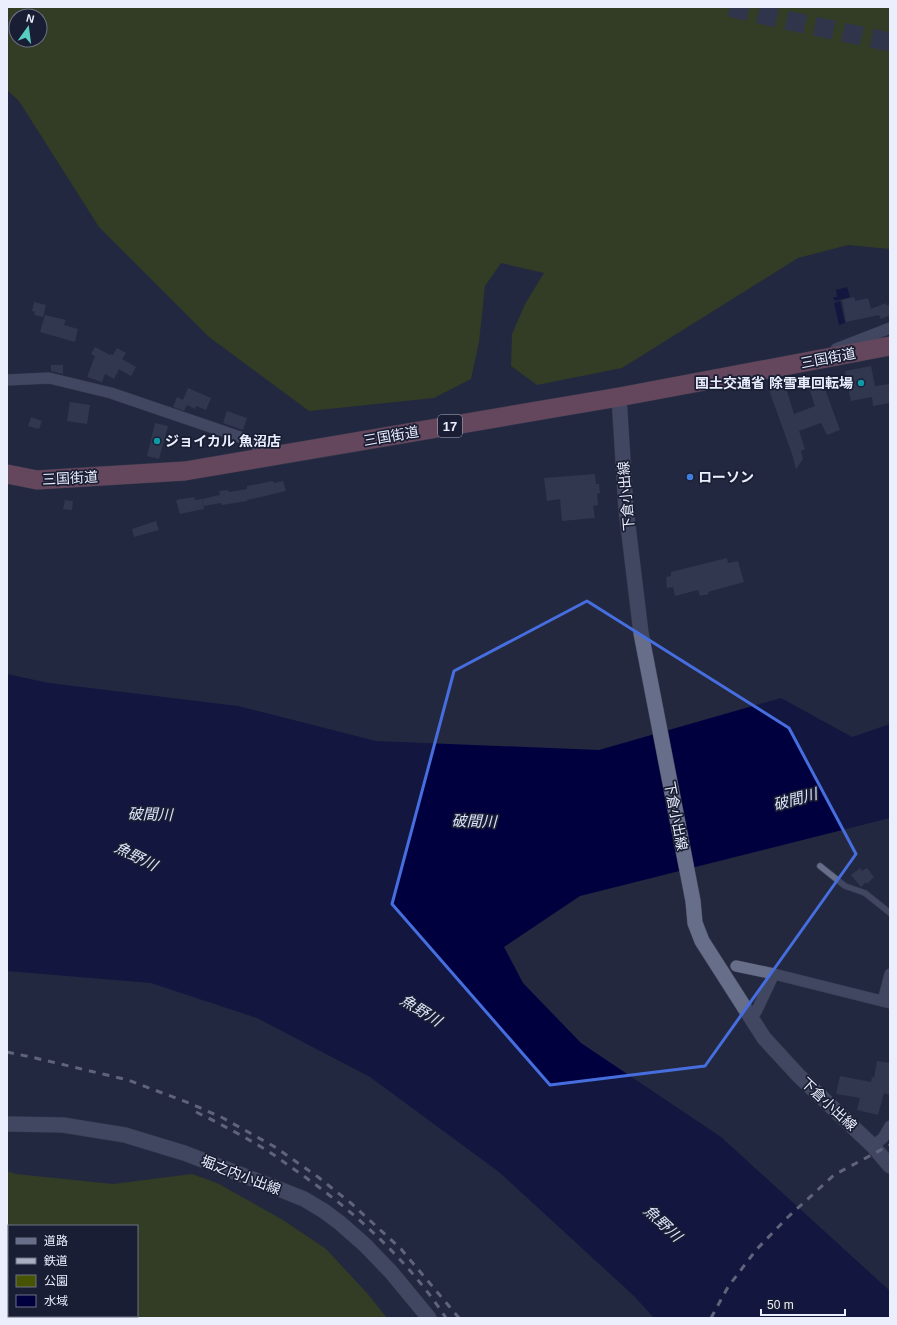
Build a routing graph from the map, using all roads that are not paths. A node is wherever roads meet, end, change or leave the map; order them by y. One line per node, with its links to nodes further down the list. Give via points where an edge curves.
1 (890, 328): 3 (street)
2 (890, 346): 3 (highway, 三国街道 / 17)
3 (804, 362): 5 (highway, 三国街道 / 17)
4 (7, 380): 6 (street, via 49,378 111,393 240,437)
5 (619, 397): 6 (highway, 三国街道 / 17); 14 (main road, 下倉小出線, via 626,509 643,641 693,901 695,923 702,940)
6 (276, 455): 7 (highway, 三国街道 / 17, via 185,471 37,480)
7 (7, 474)
8 (820, 866): 9 (lane, via 845,886 865,893)
9 (890, 913)
10 (736, 966): 11 (street)
11 (774, 974): 13 (street); 14 (street, via 756,1012)
12 (890, 974): 13 (street)
13 (886, 1002)
14 (750, 1016): 17 (main road, 下倉小出線, via 764,1038 799,1076)
15 (7, 1124): 19 (main road, 堀之内小出線, via 63,1125 125,1135 184,1152 304,1199 324,1211 366,1245)
16 (890, 1126): 17 (street, via 883,1138)
17 (873, 1146): 18 (main road, 下倉小出線)
18 (890, 1166)
19 (429, 1318)

